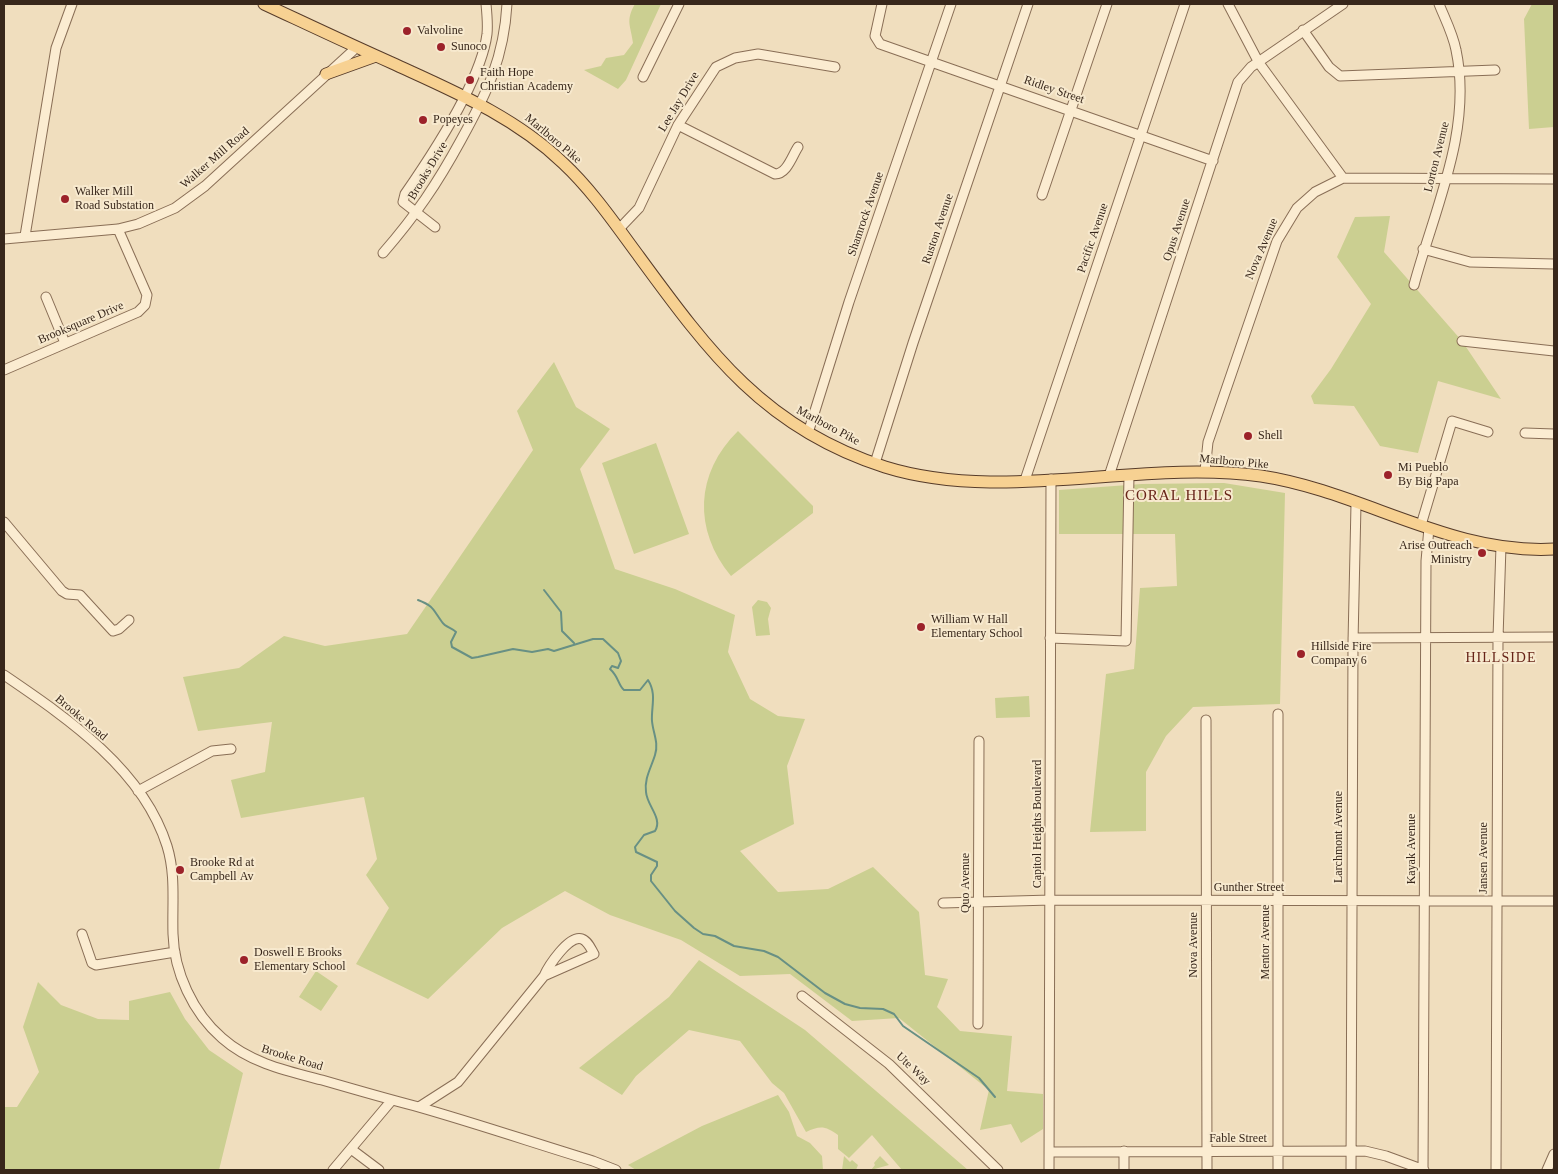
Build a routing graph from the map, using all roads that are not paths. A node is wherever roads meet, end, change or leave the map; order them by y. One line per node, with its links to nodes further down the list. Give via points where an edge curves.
1 (72, 4): 40 (street, via 56,48)
2 (264, 4): 15 (main road, Marlboro Pike)
3 (486, 4): 25 (street, Brooks Drive, via 483,51)
4 (507, 4): 26 (street, Brooks Drive, via 502,46)
5 (679, 4): 23 (street)
6 (882, 4): 17 (street, Ridley Street, via 875,36 878,42)
7 (952, 4): 17 (street, Shamrock Avenue)
8 (1028, 4): 24 (street, Ruston Avenue)
9 (1107, 4): 27 (street)
10 (1185, 4): 29 (street, Pacific Avenue)
11 (1228, 4): 18 (street)
12 (1343, 4): 14 (street, Opus Avenue)
13 (1439, 4): 21 (street, Lorton Avenue, via 1456,49)
14 (1302, 30): 18 (street, Opus Avenue); 21 (street, via 1329,67 1340,76)
15 (357, 47): 16 (main road, Marlboro Pike); 22 (street, Walker Mill Road)
16 (376, 56): 22 (main road); 25 (main road, Marlboro Pike)
17 (932, 61): 24 (street, Ridley Street); 52 (street, Shamrock Avenue, via 848,302)
18 (1259, 63): 31 (street, Opus Avenue, via 1247,70 1238,82); 32 (street)
19 (835, 67): 28 (street, Lee Jay Drive, via 758,54 729,60 710,73)
20 (1495, 70): 21 (street)
21 (1458, 73): 33 (street, Lorton Avenue, via 1459,122)
22 (326, 74): 38 (street, Walker Mill Road, via 194,195 164,213)
23 (643, 77)
24 (1000, 85): 27 (street, Ridley Street); 55 (street, Ruston Avenue)
25 (464, 96): 26 (main road, Marlboro Pike); 36 (street, Brooks Drive, via 428,161 405,194 403,202)
26 (482, 104): 36 (street, Brooks Drive); 39 (main road, Marlboro Pike, via 522,130 563,163)
27 (1071, 110): 29 (street, Ridley Street); 35 (street)
28 (678, 125): 30 (street, via 775,174 782,173); 39 (street, Lee Jay Drive, via 642,204)
29 (1140, 134): 31 (street, Ridley Street); 60 (street, Pacific Avenue)
30 (798, 147)
31 (1214, 160): 58 (street, Opus Avenue)
32 (1343, 178): 33 (street, Nova Avenue); 56 (street, Nova Avenue, via 1315,192 1297,208 1277,240 1208,442)
33 (1445, 179): 34 (street, Nova Avenue); 42 (street, Lorton Avenue)
34 (1554, 179)
35 (1042, 195)
36 (418, 212): 37 (street); 43 (street)
37 (435, 227)
38 (118, 229): 40 (street, Walker Mill Road); 48 (street, Brooksquare Drive, via 146,295 145,305 138,312)
39 (619, 229): 52 (main road, Marlboro Pike, via 722,364 761,401)
40 (25, 236): 41 (street, Walker Mill Road)
41 (4, 239)
42 (1423, 250): 44 (street, via 1470,262); 45 (street, Lorton Avenue)
43 (383, 253)
44 (1554, 264)
45 (1414, 285)
46 (46, 297): 48 (street)
47 (1462, 341): 49 (street)
48 (66, 343): 50 (street, Brooksquare Drive)
49 (1554, 351)
50 (4, 370)
51 (1488, 432): 63 (street, Kayak Avenue, via 1452,421)
52 (808, 433): 55 (main road, Marlboro Pike)
53 (1525, 433): 54 (street)
54 (1554, 434)
55 (875, 463): 60 (main road, Marlboro Pike, via 947,479)
56 (1205, 471): 57 (main road, Marlboro Pike); 61 (main road, Marlboro Pike, via 1292,482)
57 (1129, 475): 58 (main road, Marlboro Pike); 68 (street, via 1126,641)
58 (1109, 476): 59 (main road, Marlboro Pike)
59 (1051, 479): 60 (main road, Marlboro Pike); 68 (street, Capitol Heights Boulevard)
60 (1025, 480)
61 (1356, 504): 63 (main road, Marlboro Pike); 69 (street, Larchmont Avenue)
62 (4, 522): 66 (street, via 62,591 80,595 113,630)
63 (1425, 526): 64 (main road, Marlboro Pike); 70 (street, Kayak Avenue)
64 (1501, 546): 65 (main road, Marlboro Pike); 71 (street, Jansen Avenue)
65 (1554, 549)
66 (129, 620)
67 (1554, 637): 71 (street)
68 (1050, 638): 79 (street, Capitol Heights Boulevard)
69 (1353, 638): 70 (street); 83 (street, Larchmont Avenue)
70 (1425, 638): 71 (street); 85 (street, Kayak Avenue)
71 (1498, 638): 80 (street, Jansen Avenue)
72 (4, 675): 77 (street, Brooke Road, via 55,710 88,738)
73 (1278, 714): 82 (street, Mentor Avenue)
74 (1206, 720): 81 (street, Nova Avenue)
75 (979, 741): 78 (street, Quo Avenue)
76 (231, 749): 77 (street, via 212,751)
77 (138, 791): 88 (street, Brooke Road, via 155,818 170,861)
78 (978, 900): 79 (street, Gunther Street); 86 (street, Gunther Street); 91 (street, Quo Avenue)
79 (1051, 900): 81 (street, Gunther Street); 99 (street, Capitol Heights Boulevard)
80 (1497, 900): 84 (street, Gunther Street); 85 (street, Gunther Street); 111 (street, Jansen Avenue)
81 (1206, 901): 82 (street, Gunther Street); 97 (street, Nova Avenue)
82 (1278, 901): 83 (street, Gunther Street); 98 (street, Mentor Avenue)
83 (1352, 901): 85 (street, Gunther Street); 95 (street, Larchmont Avenue)
84 (1554, 901)
85 (1424, 902): 110 (street, Kayak Avenue)
86 (944, 903)
87 (82, 934): 88 (street, via 92,963 96,965)
88 (175, 952): 92 (street, Brooke Road, via 188,991 202,1016 222,1039 246,1056)
89 (544, 976): 89 (street, via 565,947 575,939 585,941 594,954); 93 (street, via 458,1082)
90 (802, 996): 104 (street, Ute Way, via 889,1064)
91 (978, 1024)
92 (392, 1100): 93 (street, Brooke Road); 94 (street)
93 (419, 1107): 103 (street, Brooke Road)
94 (351, 1149): 101 (street); 102 (street)
95 (1351, 1150): 98 (street, Fable Street); 109 (street, Larchmont Avenue); 110 (street, Fable Street, via 1377,1153)
96 (1124, 1151): 97 (street, Fable Street); 99 (street, Fable Street); 106 (street)
97 (1207, 1151): 98 (street, Fable Street); 107 (street, Nova Avenue)
98 (1278, 1151): 108 (street, Mentor Avenue)
99 (1049, 1152): 105 (street, Capitol Heights Boulevard)
100 (1554, 1154): 112 (street)
101 (334, 1170)
102 (380, 1170)
103 (616, 1170)
104 (998, 1170)
105 (1049, 1170)
106 (1124, 1170)
107 (1207, 1170)
108 (1278, 1170)
109 (1351, 1170)
110 (1424, 1170)
111 (1496, 1170)
112 (1547, 1170)

